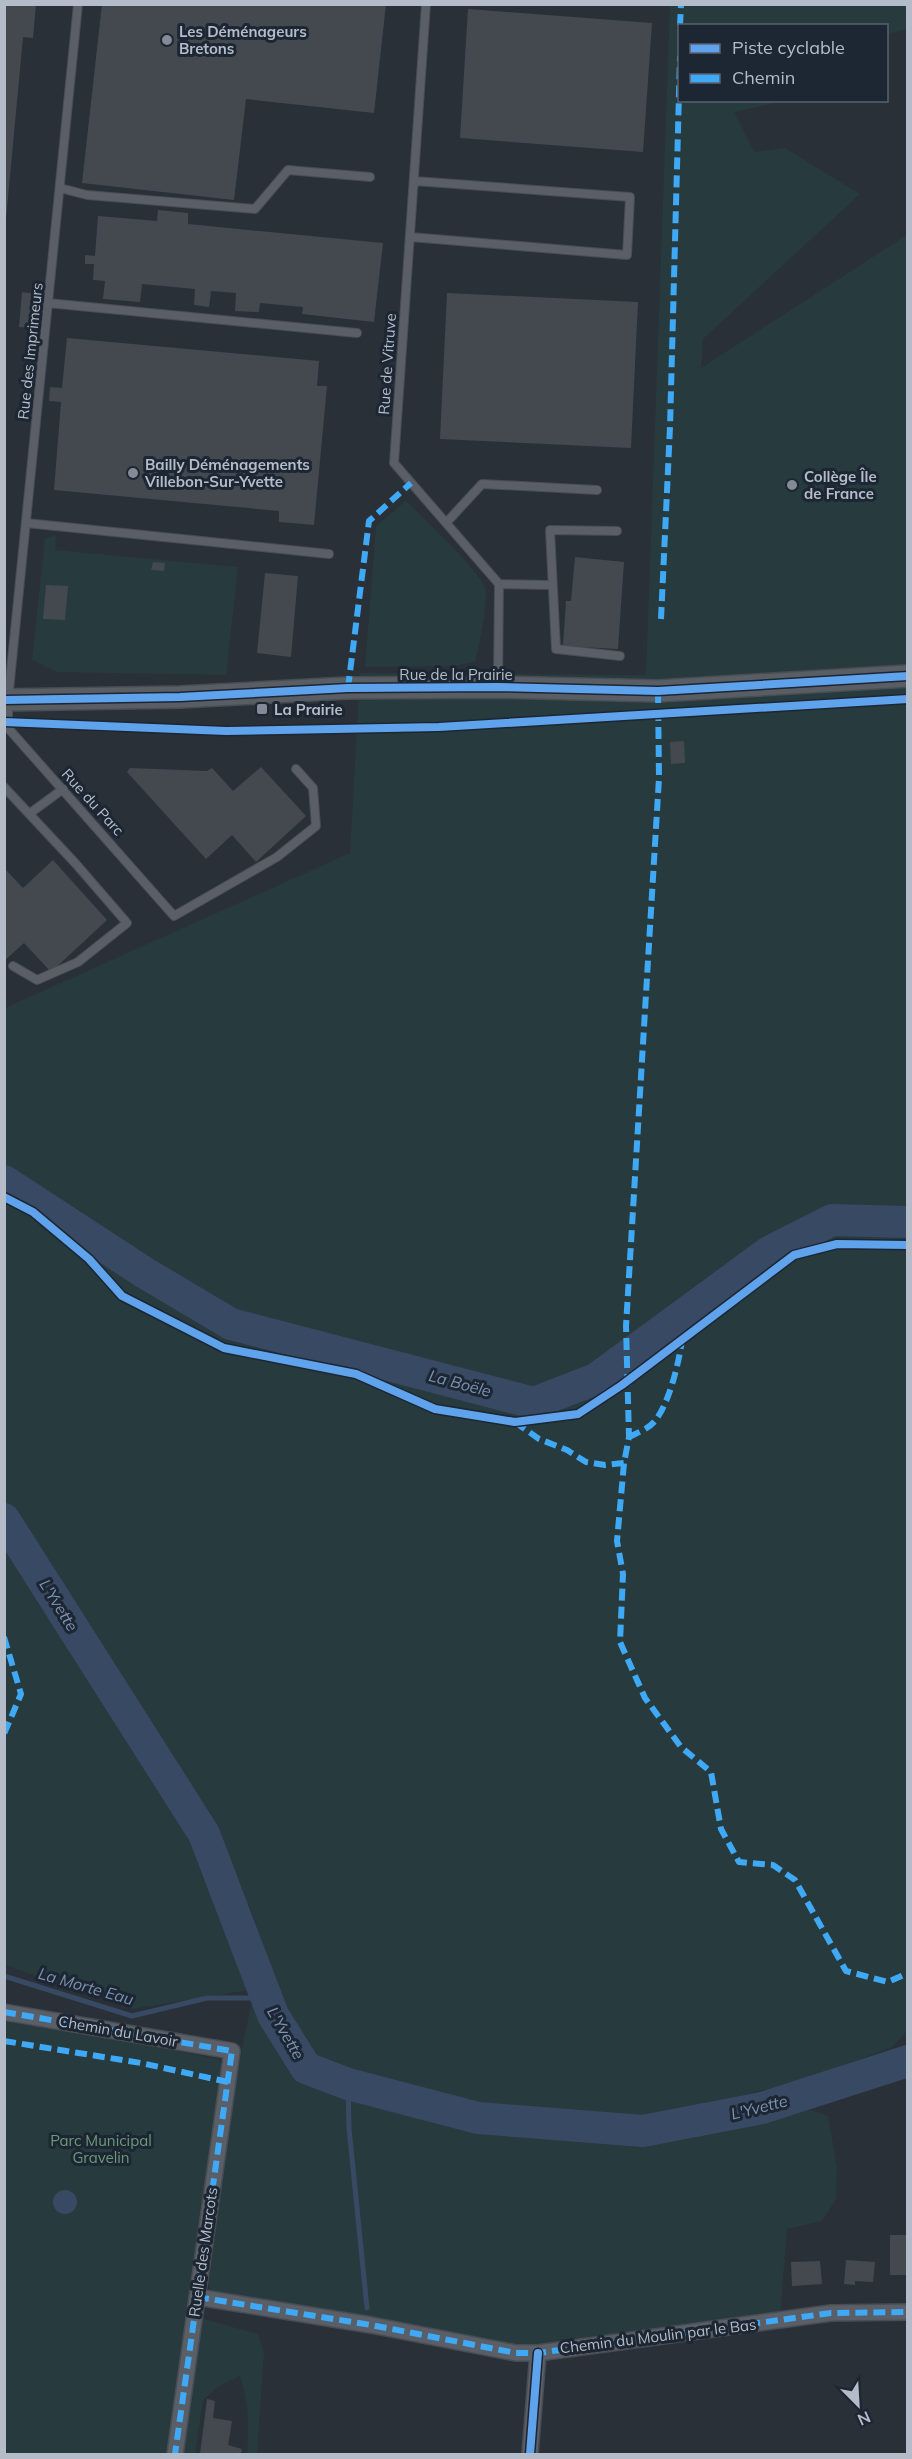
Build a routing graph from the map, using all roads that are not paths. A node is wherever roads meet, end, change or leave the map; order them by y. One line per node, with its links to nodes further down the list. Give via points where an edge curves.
1 (78, 4): 5 (lane, Rue des Imprimeurs)
2 (426, 4): 4 (lane, Rue de Vitruve)
3 (370, 177): 5 (lane, via 288,170 255,209 87,195)
4 (414, 181): 6 (lane, Rue de Vitruve); 6 (lane, via 630,197 627,255)
5 (60, 188): 7 (lane, Rue des Imprimeurs)
6 (410, 237): 11 (lane, Rue de Vitruve, via 394,464)
7 (48, 303): 8 (lane); 10 (lane, Rue des Imprimeurs)
8 (357, 333)
9 (597, 490): 11 (lane, via 482,484)
10 (26, 523): 13 (lane); 19 (lane, Rue des Imprimeurs)
11 (446, 523): 14 (lane, Rue de Vitruve)
12 (617, 531): 15 (lane, via 549,530)
13 (329, 554)
14 (499, 584): 15 (lane); 18 (lane)
15 (551, 585): 16 (lane, via 556,649)
16 (620, 656)
17 (908, 676): 18 (street, Rue de la Prairie, via 658,691)
18 (498, 687): 19 (street, Rue de la Prairie)
19 (6, 700): 22 (lane, Rue du Parc, via 8,728)
20 (296, 769): 22 (lane, Rue du Parc, via 314,788 316,826 277,857 174,916)
21 (4, 787): 23 (lane)
22 (63, 789): 23 (lane)
23 (29, 814): 24 (lane, via 127,922 78,962 37,980)
24 (13, 966)
25 (4, 2012): 26 (street, Chemin du Lavoir)
26 (232, 2050): 27 (street, Ruelle des Marcots)
27 (197, 2297): 29 (street, Chemin du Moulin par le Bas, via 516,2353); 30 (street, Ruelle des Marcots)
28 (908, 2312): 29 (street, Chemin du Moulin par le Bas, via 831,2313)
29 (538, 2353): 31 (street)
30 (175, 2454)
31 (530, 2454)

